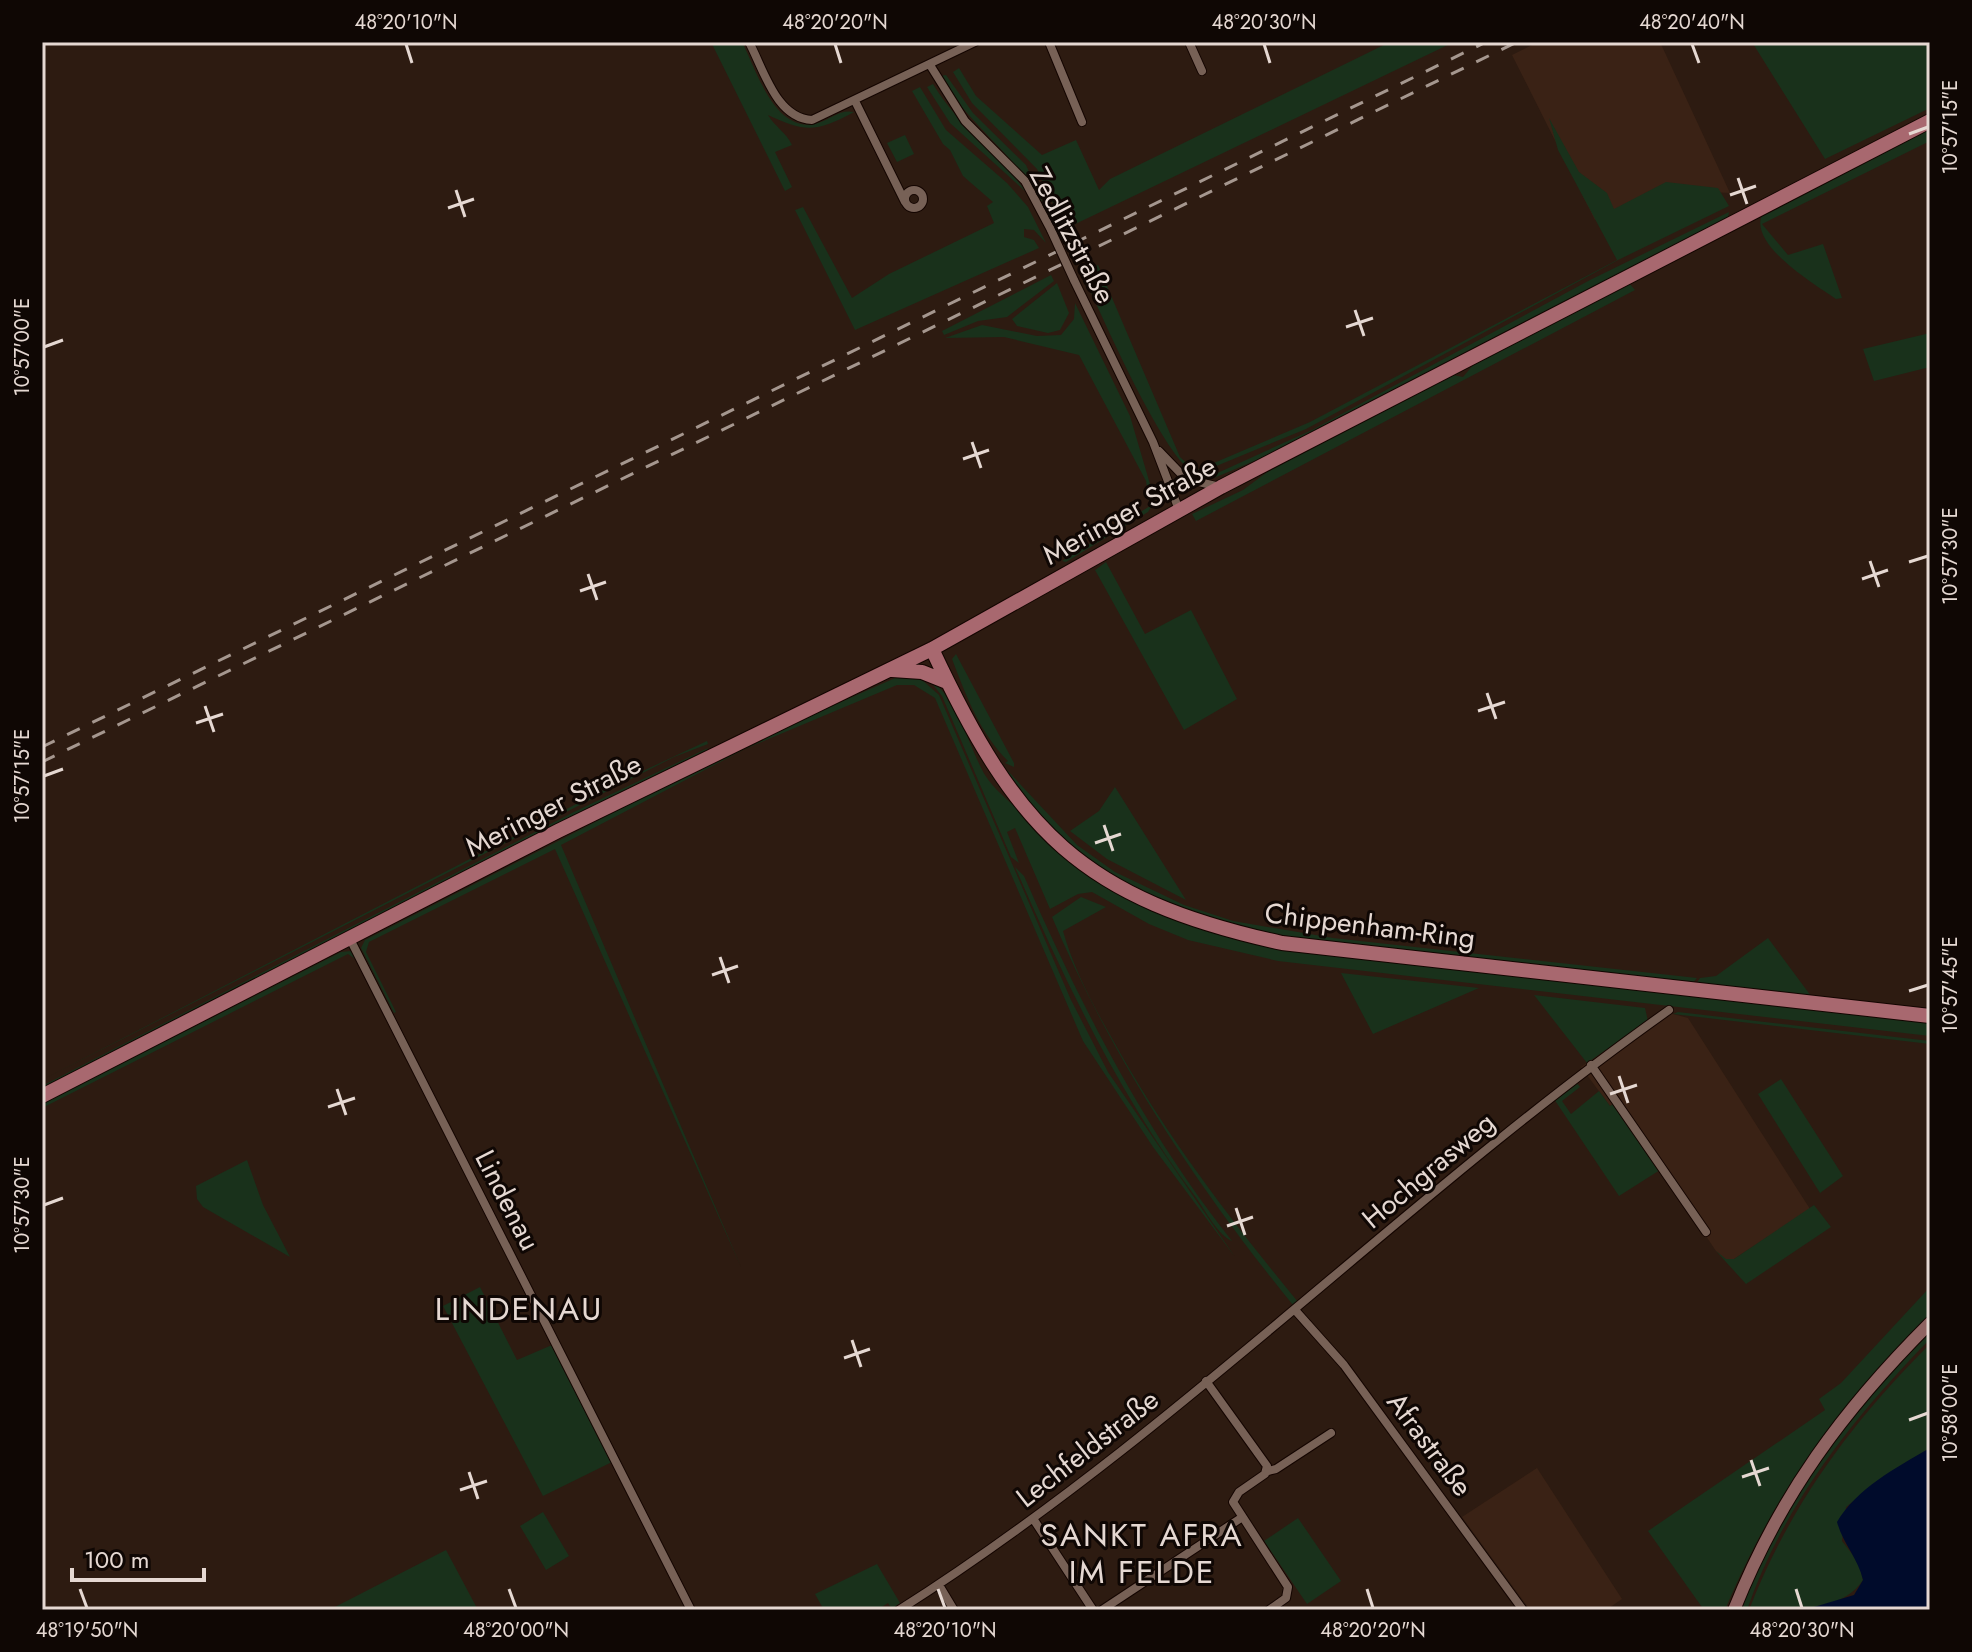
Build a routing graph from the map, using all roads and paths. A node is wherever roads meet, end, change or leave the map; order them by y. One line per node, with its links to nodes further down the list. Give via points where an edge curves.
1 (749, 42): 7 (street, via 789,114 800,119 825,116)
2 (975, 42): 5 (street)
3 (1049, 42): 9 (street)
4 (1189, 42): 6 (street)
5 (930, 65): 7 (street); 11 (street, Zedlitzstraße, bridge, via 965,121 1025,181)
6 (1202, 71)
7 (855, 101): 10 (street)
8 (1930, 121): 12 (main road, Meringer Straße)
9 (1082, 122)
10 (905, 202)
11 (1153, 442): 12 (street, Zedlitzstraße, via 1179,474); 13 (street, Zedlitzstraße)
12 (1221, 487): 13 (main road, Meringer Straße)
13 (1179, 510): 14 (main road, Meringer Straße)
14 (932, 649): 15 (main road, Meringer Straße); 16 (main road, Chippenham-Ring)
15 (887, 670): 16 (main road, via 922,672); 17 (main road, Meringer Straße)
16 (947, 682): 19 (main road, Chippenham-Ring, via 993,768 1047,834 1114,885 1186,919 1282,943)
17 (350, 939): 21 (main road, Meringer Straße); 31 (street, Lindenau)
18 (1669, 1010): 20 (street, Hochgrasweg)
19 (1930, 1016)
20 (1591, 1065): 22 (street); 23 (street, Hochgrasweg)
21 (42, 1096)
22 (1706, 1232)
23 (1295, 1310): 25 (street, Lechfeldstraße); 37 (street, Afrastraße, via 1344,1365)
24 (1930, 1323): 38 (main road, via 1854,1402 1808,1467 1761,1549)
25 (1206, 1381): 27 (street); 29 (street, Lechfeldstraße)
26 (1331, 1433): 27 (street)
27 (1268, 1471): 28 (street, via 1234,1497 1233,1507)
28 (1241, 1518): 35 (street); 36 (street, via 1288,1587 1286,1598)
29 (1034, 1520): 30 (street, Lechfeldstraße); 34 (street)
30 (939, 1585): 32 (street, Lechfeldstraße); 33 (street)
31 (691, 1610)
32 (899, 1610)
33 (954, 1610)
34 (1093, 1610)
35 (1102, 1610)
36 (1269, 1610)
37 (1523, 1610)
38 (1734, 1610)

